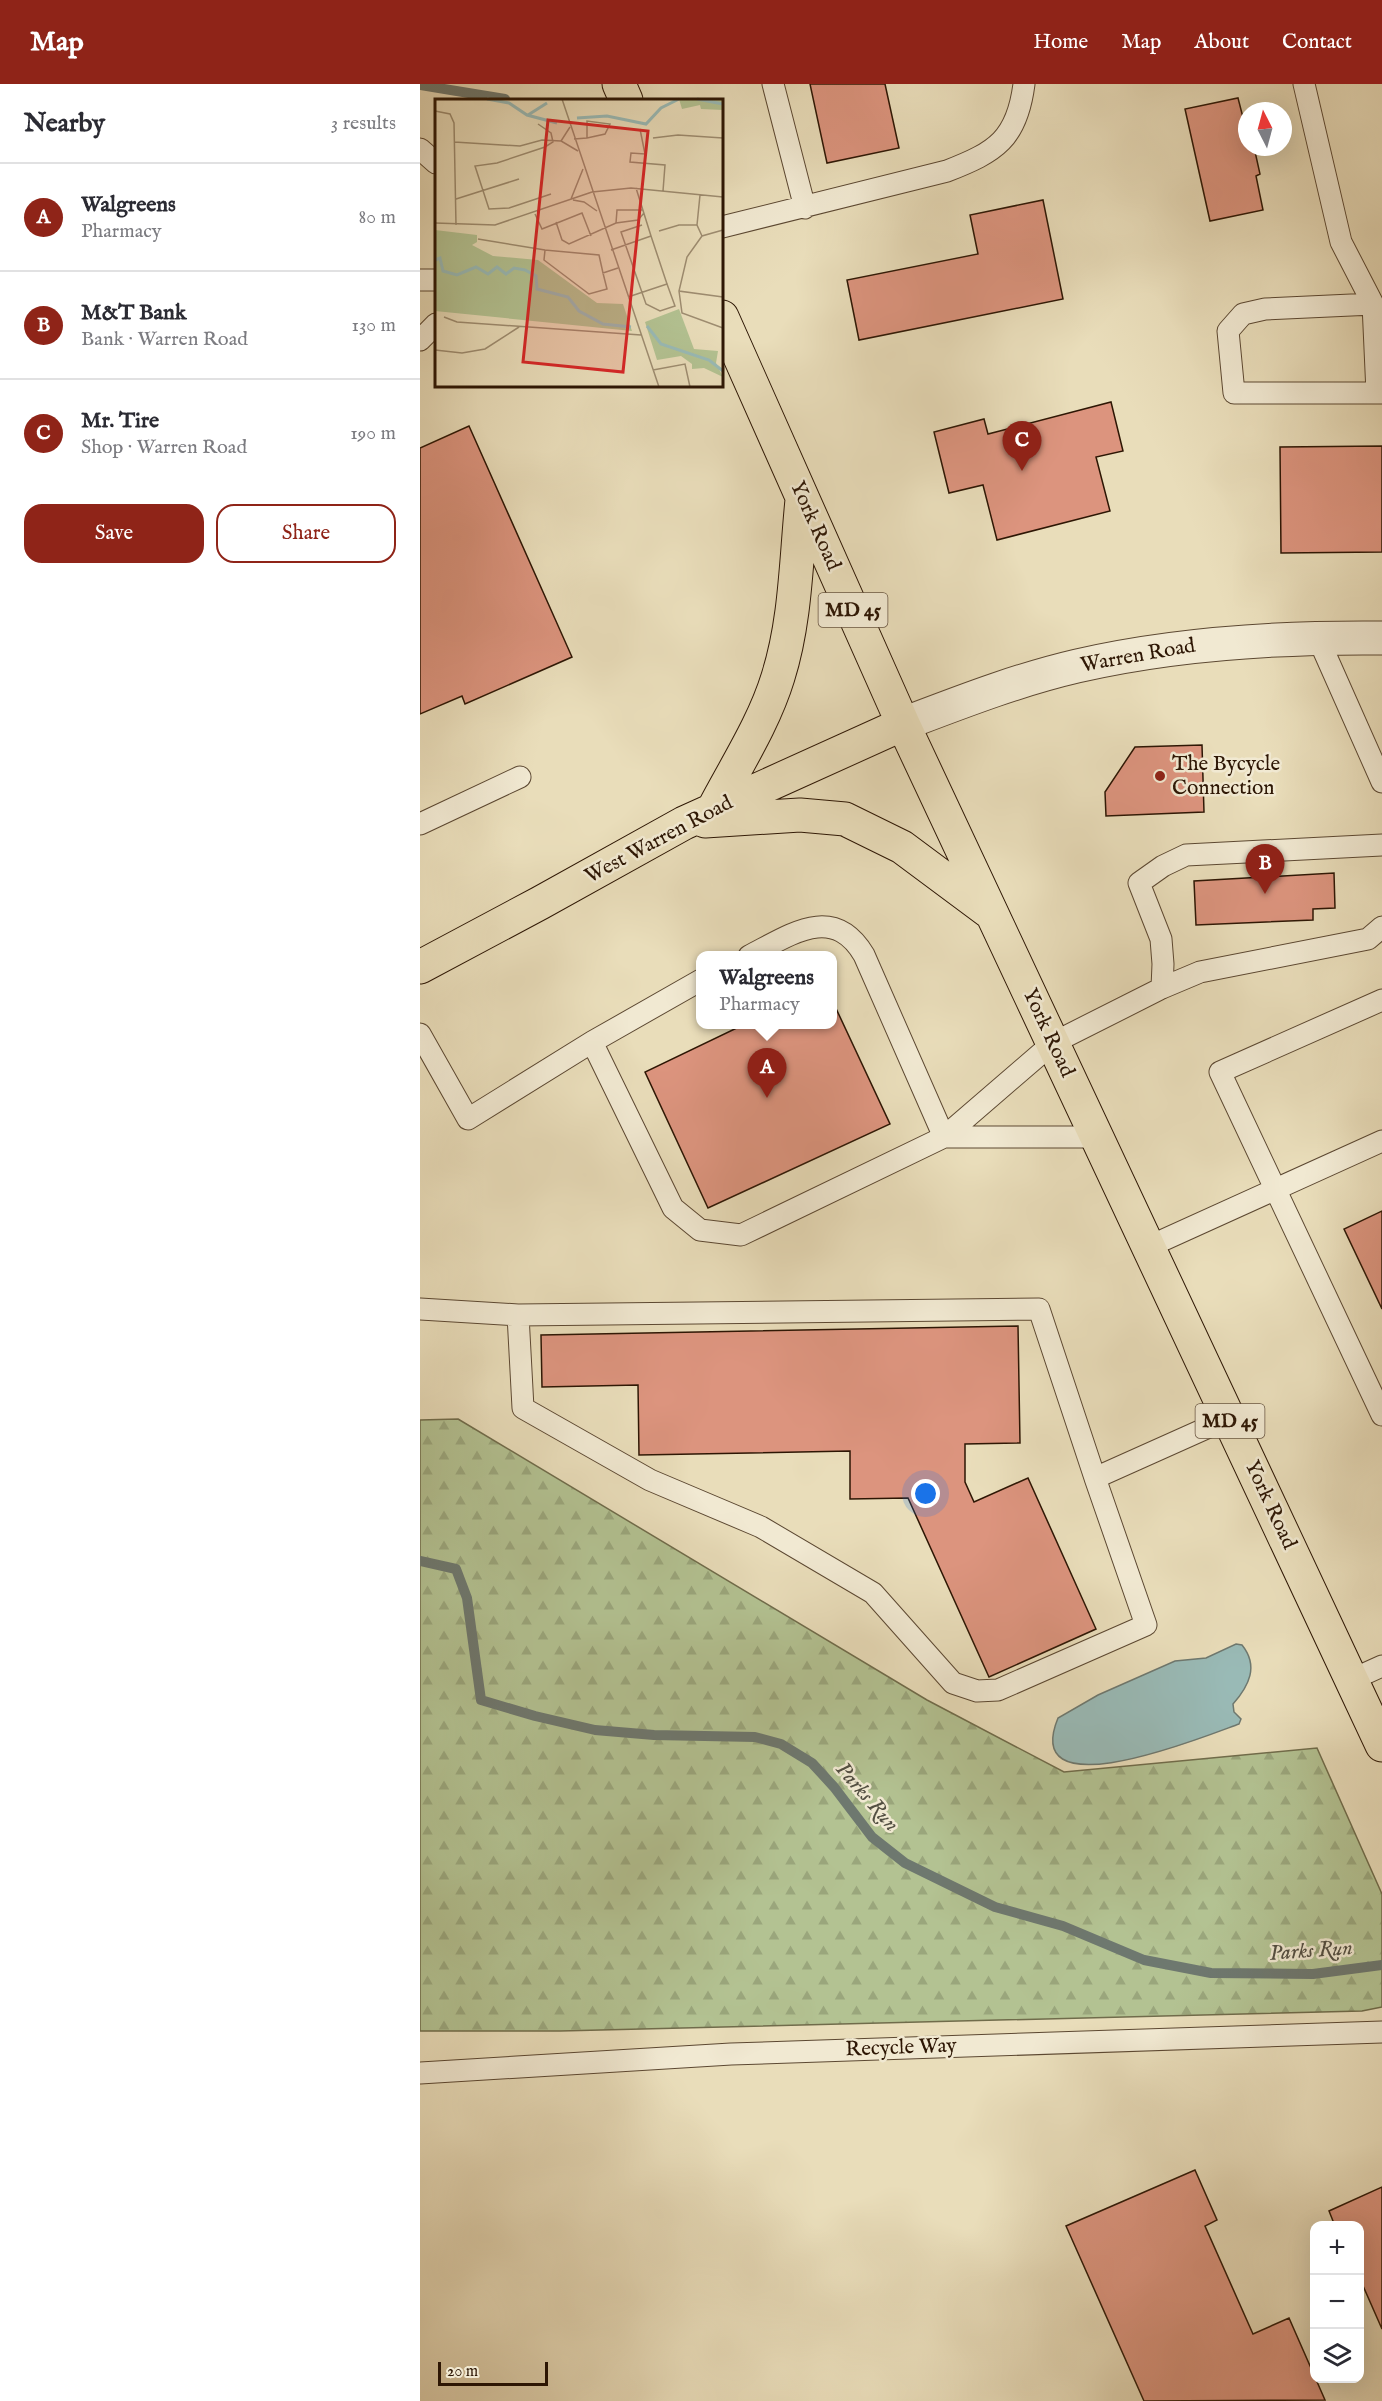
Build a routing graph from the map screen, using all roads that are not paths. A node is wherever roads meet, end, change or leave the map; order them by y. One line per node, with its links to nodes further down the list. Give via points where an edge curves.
1 (619, 84): 5 (main road)
2 (774, 84): 8 (lane)
3 (1024, 84): 8 (lane, via 1016,123 1001,143 973,161)
4 (1304, 84): 10 (lane, via 1341,242)
5 (626, 99)
6 (420, 149): 7 (lane)
7 (435, 162)
8 (805, 208): 9 (lane)
9 (723, 227)
10 (1373, 304): 14 (lane); 14 (lane, via 1265,309 1243,314 1228,331 1234,393)
11 (435, 325): 13 (lane)
12 (725, 332): 15 (main road, York Road / MD 45)
13 (420, 340)
14 (1379, 393)
15 (802, 497): 18 (main road, York Road / MD 45); 21 (main road, via 789,634 778,678)
16 (1318, 638): 17 (street, Warren Road); 18 (street, Warren Road, via 1213,644 1077,666 1002,687); 20 (lane)
17 (1382, 638)
18 (903, 724): 21 (main road, West Warren Road); 25 (main road, York Road / MD 45)
19 (520, 777): 23 (lane)
20 (1382, 782)
21 (714, 808): 22 (main road, West Warren Road)
22 (684, 823): 25 (main road, via 800,815 845,819 902,847); 28 (main road, West Warren Road)
23 (420, 824)
24 (1382, 845): 30 (lane, via 1186,855 1163,866 1139,884 1161,939)
25 (992, 914): 34 (main road, York Road / MD 45)
26 (1382, 927): 30 (lane, via 1368,939 1200,972)
27 (759, 951): 35 (lane, via 795,933 820,926 837,928 856,941)
28 (420, 967)
29 (696, 983): 33 (lane)
30 (1162, 988): 34 (lane)
31 (1382, 1000): 38 (lane, via 1220,1072)
32 (420, 1034): 33 (lane, via 468,1119)
33 (592, 1042): 35 (lane, via 673,1208 700,1230 741,1235)
34 (1053, 1043): 35 (lane); 36 (main road, York Road / MD 45)
35 (944, 1137): 36 (lane)
36 (1097, 1137): 39 (main road, York Road / MD 45)
37 (1382, 1141): 38 (lane)
38 (1275, 1189): 39 (lane); 42 (lane)
39 (1149, 1247): 43 (main road, York Road / MD 45)
40 (420, 1309): 41 (lane)
41 (518, 1315): 44 (lane, via 1038,1309); 44 (lane, via 523,1408 650,1480 761,1527 873,1593 953,1683 977,1691 998,1690 1146,1625)
42 (1382, 1415)
43 (1229, 1418): 44 (lane); 46 (main road, York Road / MD 45)
44 (1095, 1478)
45 (1382, 1666): 46 (lane)
46 (1351, 1680): 47 (main road, York Road / MD 45)
47 (1382, 1745)
48 (1382, 2032): 49 (lane, Recycle Way, via 731,2054)
49 (420, 2073)

